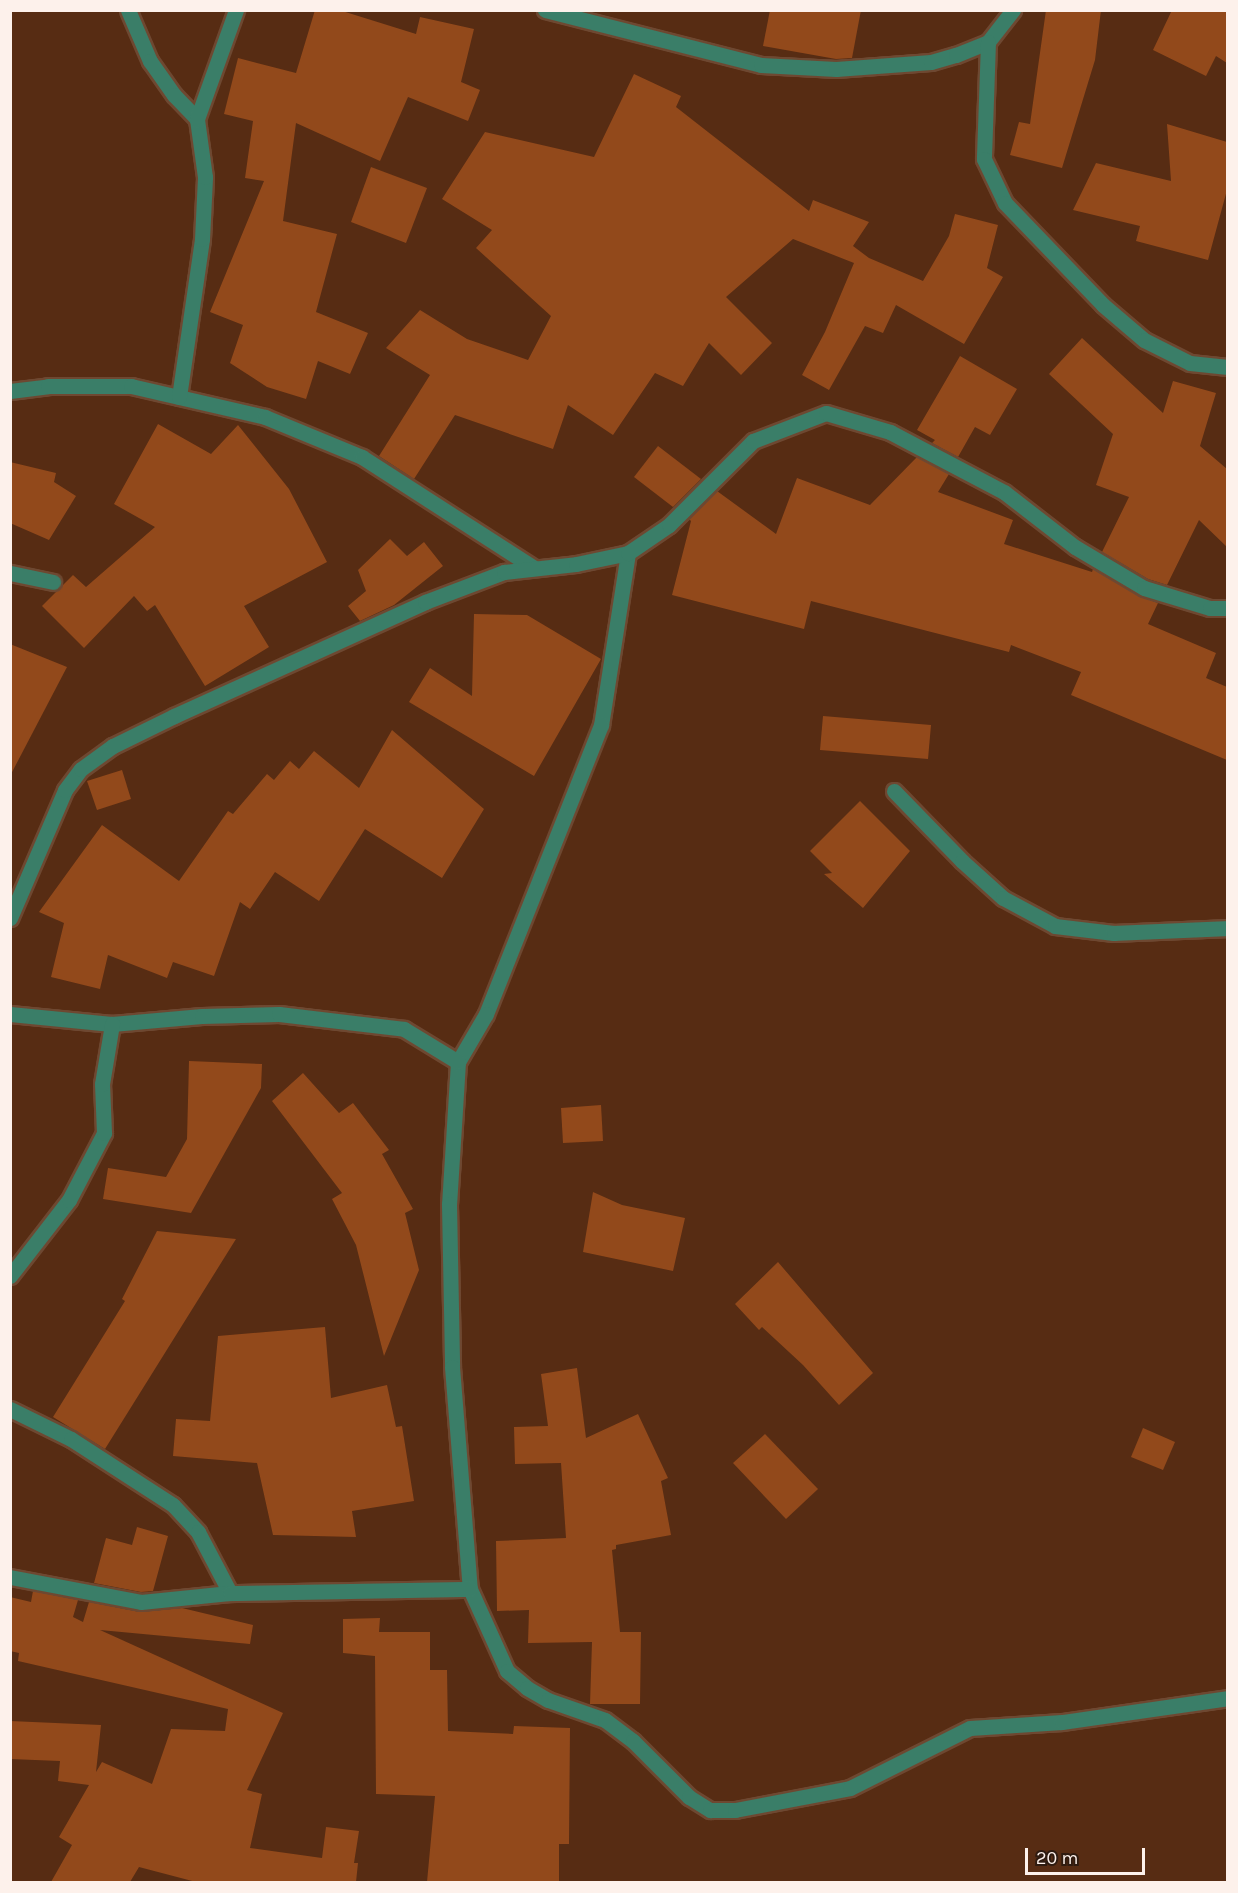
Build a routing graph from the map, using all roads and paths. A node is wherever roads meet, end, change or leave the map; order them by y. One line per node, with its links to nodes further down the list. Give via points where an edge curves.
1 (128, 10): 6 (street, via 150,61 174,96)
2 (236, 10): 6 (street)
3 (545, 10): 5 (street, via 761,65 836,69 931,62)
4 (1013, 10): 5 (street)
5 (987, 42): 7 (street, via 984,159 1005,203 1103,305 1144,340 1191,363)
6 (197, 119): 9 (street, via 205,177 202,239)
7 (1227, 367)
8 (10, 391): 9 (street, via 48,386 131,386)
9 (180, 397): 11 (street, via 265,417 362,457)
10 (628, 553): 11 (street); 14 (street, via 669,525 753,441 826,413 890,432 1004,492 1075,547 1144,588 1210,608); 20 (street, via 601,725 486,1014)
11 (534, 568): 16 (street, via 504,572 425,602 113,746 81,769 65,790)
12 (10, 573): 13 (street)
13 (52, 582)
14 (1227, 608)
15 (894, 791): 17 (street, via 1003,898 1055,926 1114,933)
16 (10, 918)
17 (1227, 928)
18 (10, 1014): 19 (street)
19 (112, 1024): 20 (street, via 202,1016 290,1015 404,1029); 21 (street, via 102,1084 104,1133 69,1200)
20 (458, 1062): 24 (street, via 449,1204 452,1343)
21 (10, 1276)
22 (10, 1409): 25 (street, via 71,1439 173,1505 198,1532)
23 (10, 1577): 25 (street, via 141,1602)
24 (470, 1589): 25 (street); 26 (street, via 507,1671 548,1700 605,1720 633,1741 689,1797 710,1810 735,1810 850,1788 970,1728 1062,1722)
25 (230, 1593)
26 (1227, 1698)

